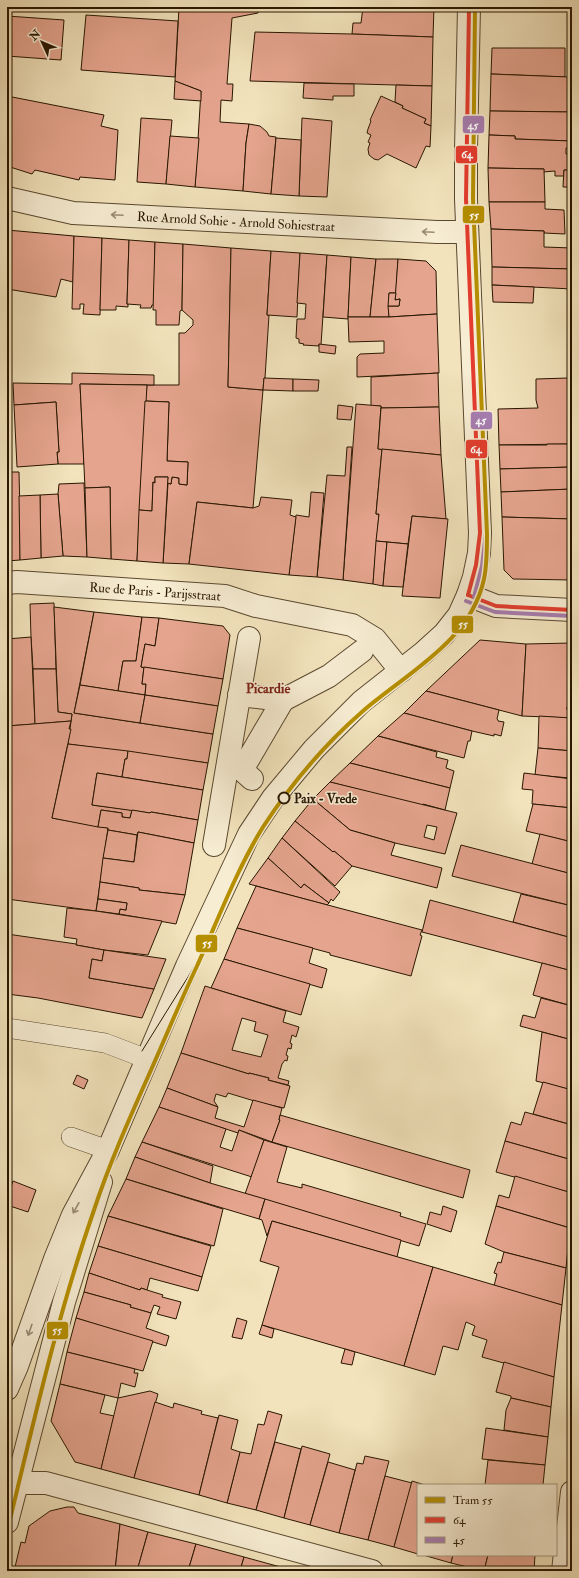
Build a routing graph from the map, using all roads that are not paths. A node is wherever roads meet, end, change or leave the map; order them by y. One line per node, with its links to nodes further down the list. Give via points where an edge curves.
1 (469, 7): 3 (street)
2 (7, 198): 3 (street, Rue Arnold Sohie - Arnold Sohiestraat, one-way to 2, via 73,213)
3 (467, 232): 5 (street, via 480,533 476,565)
4 (7, 583): 9 (street, Rue de Paris - Parijsstraat, via 225,596 297,621 352,625 375,639)
5 (468, 596): 6 (street, via 496,606); 9 (street, via 459,615 444,634)
6 (572, 610)
7 (250, 638): 10 (street)
8 (362, 651): 11 (street, via 342,672)
9 (401, 671): 15 (street, via 361,702 314,749 273,798 249,834 204,928)
10 (239, 696): 11 (street); 13 (street)
11 (282, 700): 12 (street, via 242,770)
12 (252, 779)
13 (214, 845)
14 (7, 1028): 15 (lane, via 105,1043)
15 (147, 1059): 17 (street)
16 (71, 1137): 17 (lane)
17 (108, 1150): 18 (street, one-way to 18, via 72,1215); 19 (street, via 101,1182)
18 (7, 1389)
19 (10, 1483): 21 (street); 22 (street, via 46,1483)
20 (572, 1492): 23 (street)
21 (7, 1522)
22 (372, 1571)
23 (563, 1571)

